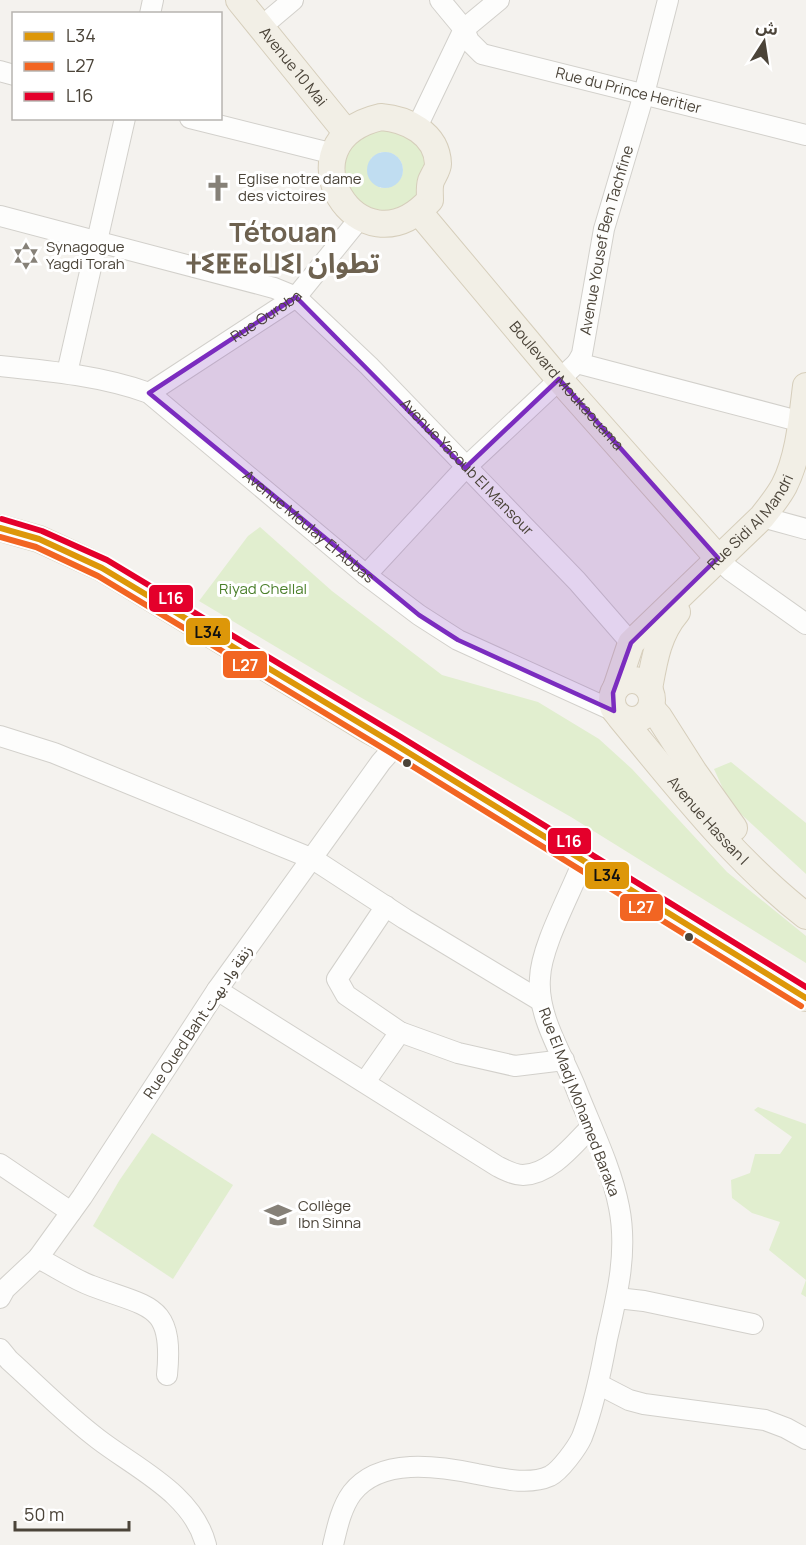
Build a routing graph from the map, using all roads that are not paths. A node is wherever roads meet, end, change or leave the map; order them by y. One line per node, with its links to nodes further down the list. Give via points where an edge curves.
1 (239, 0): 6 (main road, Avenue 10 Mai)
2 (293, 0): 6 (street)
3 (440, 0): 7 (street, Rue du Prince Heritier)
4 (499, 0): 7 (street)
5 (668, 0): 8 (street, Avenue Yousef Ben Tachfine)
6 (261, 27): 13 (main road, Avenue 10 Mai)
7 (464, 29): 8 (street, Rue du Prince Heritier, via 482,54); 11 (street)
8 (644, 94): 12 (street, Rue du Prince Heritier); 20 (street, Avenue Yousef Ben Tachfine, via 604,229 582,354)
9 (125, 120): 17 (street)
10 (202, 120): 13 (street)
11 (417, 127): 13 (main road, via 396,118 381,117 365,121); 14 (main road, via 434,148 438,165 430,184 429,200)
12 (806, 135)
13 (340, 143): 16 (main road, via 332,179 337,195)
14 (419, 212): 16 (main road, via 390,223); 20 (main road, Boulevard Moukaouama)
15 (0, 216): 17 (street)
16 (360, 218): 18 (street, Rue Ouroba)
17 (97, 240): 18 (street); 21 (street)
18 (296, 297): 23 (street, Rue Ouroba); 25 (street, Avenue Yacoub El Mansour, via 369,366)
19 (0, 366): 21 (street, Avenue Moulay El Abbas)
20 (568, 371): 24 (street); 25 (street); 29 (main road, Boulevard Moukaouama)
21 (67, 373): 23 (street, Avenue Moulay El Abbas)
22 (806, 386): 24 (main road, Rue Sidi Al Mandri)
23 (149, 393): 30 (street, Avenue Moulay El Abbas)
24 (804, 423): 26 (main road, Rue Sidi Al Mandri, via 785,484)
25 (465, 468): 30 (street); 33 (street, Avenue Yacoub El Mansour, via 577,581)
26 (762, 517): 28 (street); 29 (main road, Rue Sidi Al Mandri)
27 (0, 528): 37 (main road, via 39,539 102,568)
28 (806, 529)
29 (718, 558): 31 (main road, Rue Sidi Al Mandri); 32 (street)
30 (366, 575): 35 (street, Avenue Moulay El Abbas, via 458,640)
31 (696, 581): 33 (main road, Rue Sidi Al Mandri); 34 (main road, Rue Sidi Al Mandri, via 693,592 660,640)
32 (806, 624)
33 (631, 643): 34 (main road); 35 (main road, Rue Sidi Al Mandri)
34 (649, 694): 35 (main road, via 633,680 627,681); 35 (main road, via 642,719 627,720); 40 (main road, Avenue Hassan I, via 656,712 724,816)
35 (617, 705): 42 (main road, Avenue Hassan I, via 685,796 764,880)
36 (0, 736): 38 (street, via 54,753)
37 (396, 745): 38 (street, Rue Oued Baht زنقة واد بهت); 39 (main road)
38 (313, 859): 41 (street); 43 (street, Rue Oued Baht زنقة واد بهت)
39 (583, 861): 44 (main road); 45 (street, Rue El Madj Mohamed Baraka, via 545,954 540,976)
40 (806, 900)
41 (386, 906): 45 (street); 46 (street, via 337,979 346,995)
42 (806, 916)
43 (218, 990): 48 (street); 51 (street, Rue Oued Baht زنقة واد بهت)
44 (806, 998)
45 (541, 1001): 47 (street, Rue El Madj Mohamed Baraka)
46 (400, 1032): 47 (street, via 458,1053 514,1066); 48 (street)
47 (564, 1060): 49 (street, Rue El Madj Mohamed Baraka)
48 (363, 1081): 49 (street, via 512,1173 524,1175 546,1169)
49 (591, 1128): 54 (street, Rue El Madj Mohamed Baraka, via 619,1207 623,1236)
50 (0, 1164): 51 (street)
51 (71, 1212): 52 (street, Rue Oued Baht زنقة واد بهت)
52 (38, 1258): 53 (street, Rue Oued Baht زنقة واد بهت); 57 (street, via 87,1284 151,1309 168,1331)
53 (0, 1298)
54 (617, 1298): 55 (street); 58 (street, Rue El Madj Mohamed Baraka)
55 (753, 1324)
56 (0, 1349): 60 (street, via 97,1439 190,1510)
57 (167, 1375)
58 (598, 1383): 59 (street, via 644,1404 765,1420); 61 (street, Rue El Madj Mohamed Baraka, via 581,1440 550,1476 509,1480 415,1466 383,1472 363,1481 351,1495)
59 (806, 1439)
60 (206, 1545)
61 (333, 1545)

